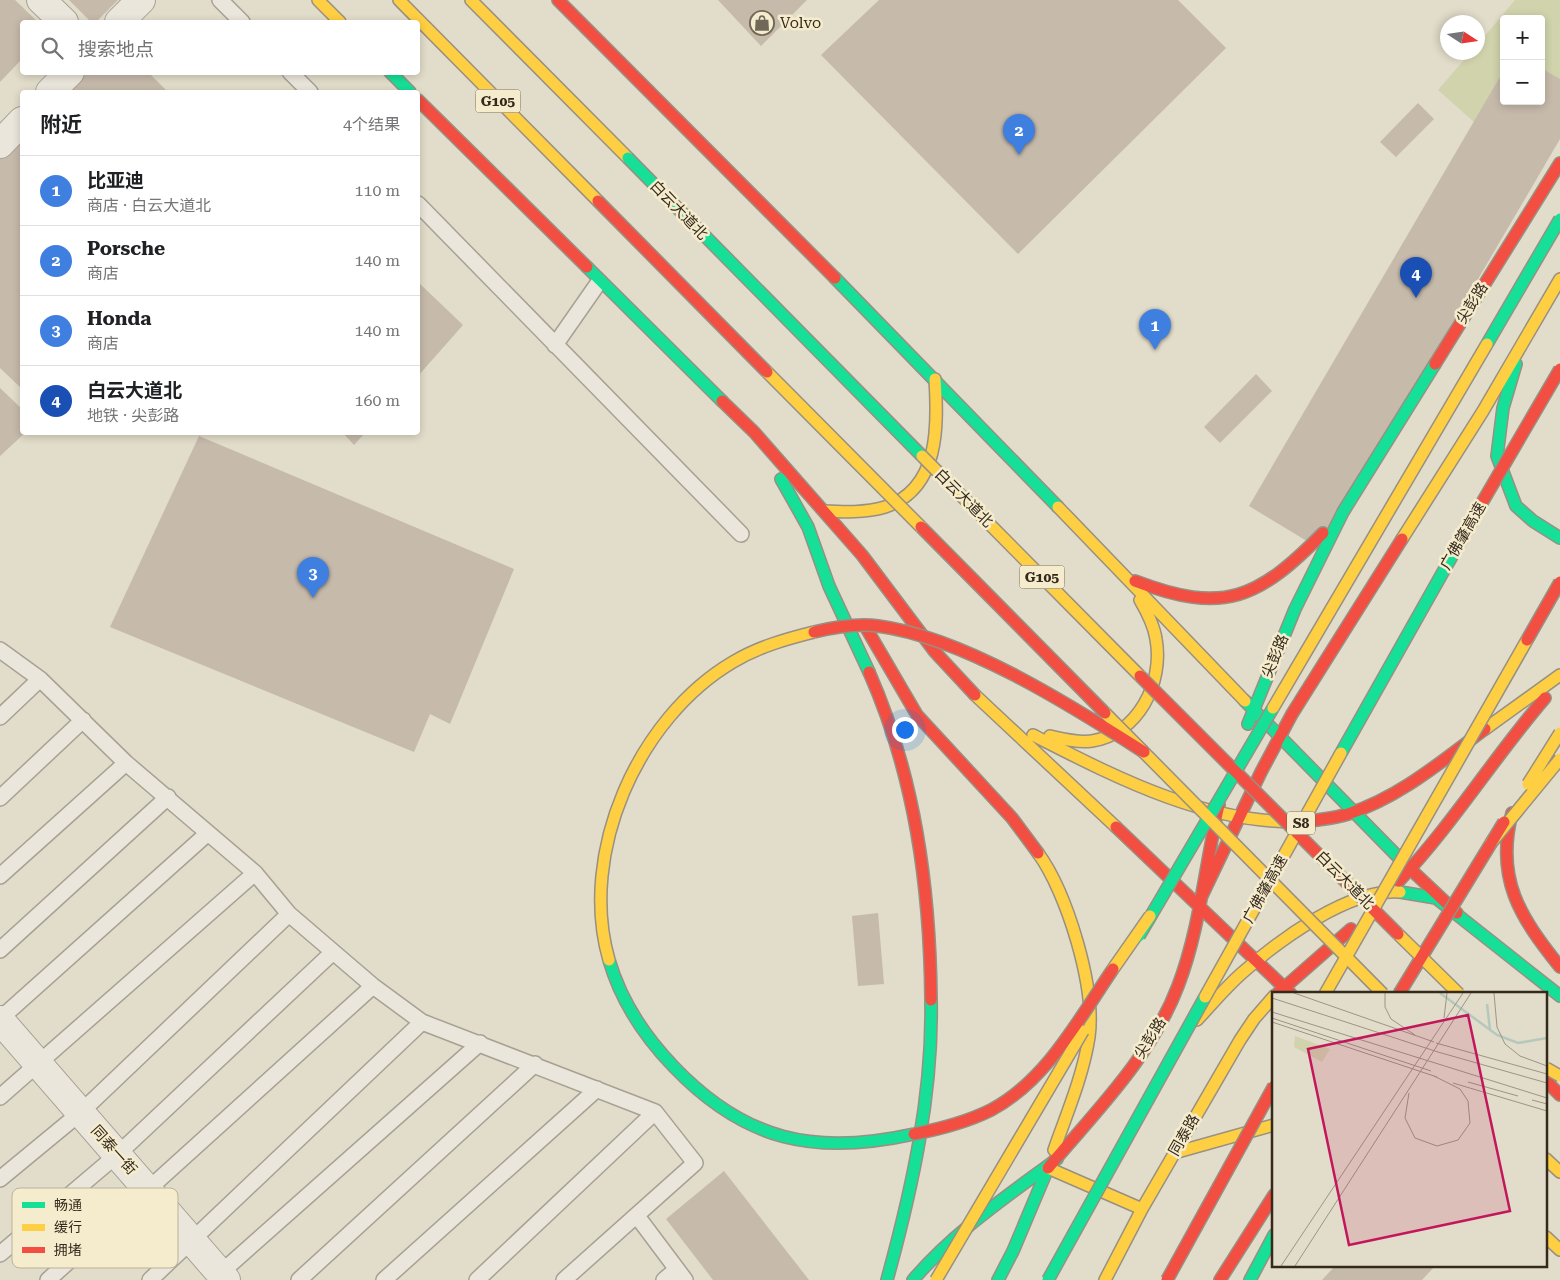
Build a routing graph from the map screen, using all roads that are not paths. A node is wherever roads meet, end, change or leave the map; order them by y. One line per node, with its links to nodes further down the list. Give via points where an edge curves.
1 (40, 0): 8 (street)
2 (141, 0): 9 (street)
3 (220, 0): 10 (lane)
4 (318, 0): 11 (main road)
5 (399, 0): 12 (main road, G105, bridge)
6 (471, 0): 75 (main road, 白云大道北 / G105, bridge)
7 (558, 0): 31 (main road)
8 (62, 20)
9 (121, 20)
10 (240, 20)
11 (338, 20)
12 (419, 20)
13 (420, 21): 51 (main road, G105, bridge)
14 (67, 75): 17 (street)
15 (293, 75): 18 (lane)
16 (393, 75): 19 (main road)
17 (52, 90)
18 (308, 90)
19 (408, 90)
20 (420, 102): 27 (main road)
21 (20, 123): 22 (street)
22 (0, 144)
23 (1560, 163): 34 (main road, 尖彭路)
24 (420, 206): 28 (lane)
25 (1560, 219): 65 (main road, bridge)
26 (1560, 279): 29 (main road)
27 (599, 282): 28 (lane); 32 (main road)
28 (555, 345): 36 (lane)
29 (1521, 346): 37 (main road, via 1503,408 1497,456 1516,506); 62 (main road, via 1292,714 1260,772)
30 (1560, 369): 132 (main road, 广佛肇高速 / S8, bridge, via 1431,591)
31 (935, 379): 33 (main road, via 937,431 922,479 904,499 873,510); 38 (main road)
32 (754, 432): 33 (main road); 35 (main road)
33 (824, 511): 46 (main road, via 862,555 935,652)
34 (1343, 512): 38 (main road, via 1290,567 1246,594 1189,599 1163,594); 62 (main road, 尖彭路, via 1273,659 1230,771 1214,824)
35 (808, 528): 40 (main road); 128 (main road, via 832,593 855,638 895,739 915,819 928,906 933,1007 929,1081 919,1148)
36 (741, 534)
37 (1560, 538)
38 (1126, 577): 46 (main road, via 1152,621 1157,646 1154,685 1135,718 1122,730 1091,741 1045,735); 58 (main road, via 1368,828)
39 (1560, 582): 72 (main road, bridge)
40 (843, 587)
41 (858, 613): 100 (main road, via 917,715 1012,818 1048,867 1066,909 1087,981 1089,1036 1078,1084)
42 (0, 650): 44 (lane)
43 (1560, 675): 46 (main road, via 1402,788 1347,815 1309,821 1234,814 1155,792 1091,765)
44 (40, 679): 47 (lane); 48 (lane)
45 (1560, 682): 58 (main road, via 1522,725)
46 (992, 713): 62 (main road, via 1052,765)
47 (0, 717)
48 (83, 720): 53 (lane); 55 (lane)
49 (1560, 733): 57 (main road, bridge)
50 (1545, 734): 69 (main road, via 1506,828 1504,857 1509,887 1519,910)
51 (1144, 752): 65 (main road, bridge, via 1046,692 931,640 902,630 857,625 806,632 757,649 728,664 700,684 663,722 636,763 616,811 605,852 602,899 606,949 623,997 631,1015 667,1060 735,1119 768,1132 833,1143 903,1138 978,1117 1012,1097 1053,1056); 73 (main road, G105, bridge)
52 (1560, 759): 57 (main road, bridge)
53 (126, 763): 54 (lane); 60 (lane)
54 (168, 797): 56 (lane); 66 (lane)
55 (0, 798)
56 (208, 833): 59 (lane); 78 (lane)
57 (1491, 843): 74 (main road, bridge)
58 (1411, 868): 61 (main road); 63 (main road)
59 (255, 873): 64 (lane); 81 (lane)
60 (0, 876)
61 (1388, 892): 63 (main road, via 1410,892 1436,898); 68 (main road, via 1337,908); 71 (main road)
62 (1198, 904): 68 (main road); 100 (main road, 尖彭路, via 1185,965 1167,1011 1142,1053)
63 (1457, 913): 76 (main road)
64 (289, 914): 67 (lane); 95 (lane)
65 (1150, 916): 130 (main road, bridge)
66 (0, 950)
67 (332, 952): 70 (lane); 98 (lane)
68 (1258, 962): 71 (main road); 82 (main road, via 1243,973)
69 (1560, 967)
70 (373, 986): 79 (lane); 105 (lane)
71 (1284, 992)
72 (1326, 992)
73 (1381, 992)
74 (1401, 992)
75 (1457, 992)
76 (1560, 996)
77 (1272, 998): 97 (main road, 同泰路, via 1254,1018)
78 (0, 1019): 81 (street, 同泰一街)
79 (422, 1022): 80 (lane); 112 (lane)
80 (480, 1043): 83 (lane); 120 (lane)
81 (37, 1062): 93 (lane); 95 (street, 同泰一街)
82 (1156, 1062)
83 (535, 1064): 90 (lane); 123 (lane)
84 (1560, 1065): 86 (main road)
85 (1548, 1069): 87 (main road, bridge)
86 (1548, 1074)
87 (1560, 1076)
88 (1136, 1082): 100 (main road)
89 (1548, 1083): 92 (main road)
90 (597, 1089): 94 (lane); 124 (lane)
91 (1272, 1090): 134 (main road, bridge)
92 (1560, 1095)
93 (0, 1097)
94 (655, 1112): 108 (lane, via 695,1163); 125 (lane)
95 (80, 1113): 98 (street, 同泰一街); 102 (lane)
96 (1272, 1126): 97 (main road)
97 (1174, 1152): 107 (main road, 同泰路)
98 (118, 1154): 103 (lane); 104 (street, 同泰一街)
99 (1548, 1161): 101 (main road)
100 (1048, 1168): 107 (main road); 129 (main road, via 968,1225); 131 (main road)
101 (1560, 1172)
102 (0, 1179)
103 (78, 1188)
104 (148, 1188)
105 (152, 1188)
106 (1272, 1198): 135 (main road)
107 (1142, 1209): 133 (main road, 同泰路)
108 (637, 1216): 119 (lane); 126 (lane)
109 (178, 1223): 112 (street, 同泰一街)
110 (1272, 1239): 136 (main road)
111 (1548, 1239): 114 (main road)
112 (193, 1241): 116 (lane); 120 (street, 同泰一街)
113 (12, 1244): 115 (lane)
114 (1560, 1250)
115 (0, 1254)
116 (178, 1255)
117 (62, 1268): 121 (lane)
118 (163, 1268): 122 (lane)
119 (681, 1274): 127 (lane)
120 (220, 1277)
121 (48, 1280)
122 (150, 1280)
123 (299, 1280)
124 (384, 1280)
125 (477, 1280)
126 (564, 1280)
127 (664, 1280)
128 (887, 1280)
129 (913, 1280)
130 (936, 1280)
131 (998, 1280)
132 (1048, 1280)
133 (1105, 1280)
134 (1167, 1280)
135 (1220, 1280)
136 (1250, 1280)

